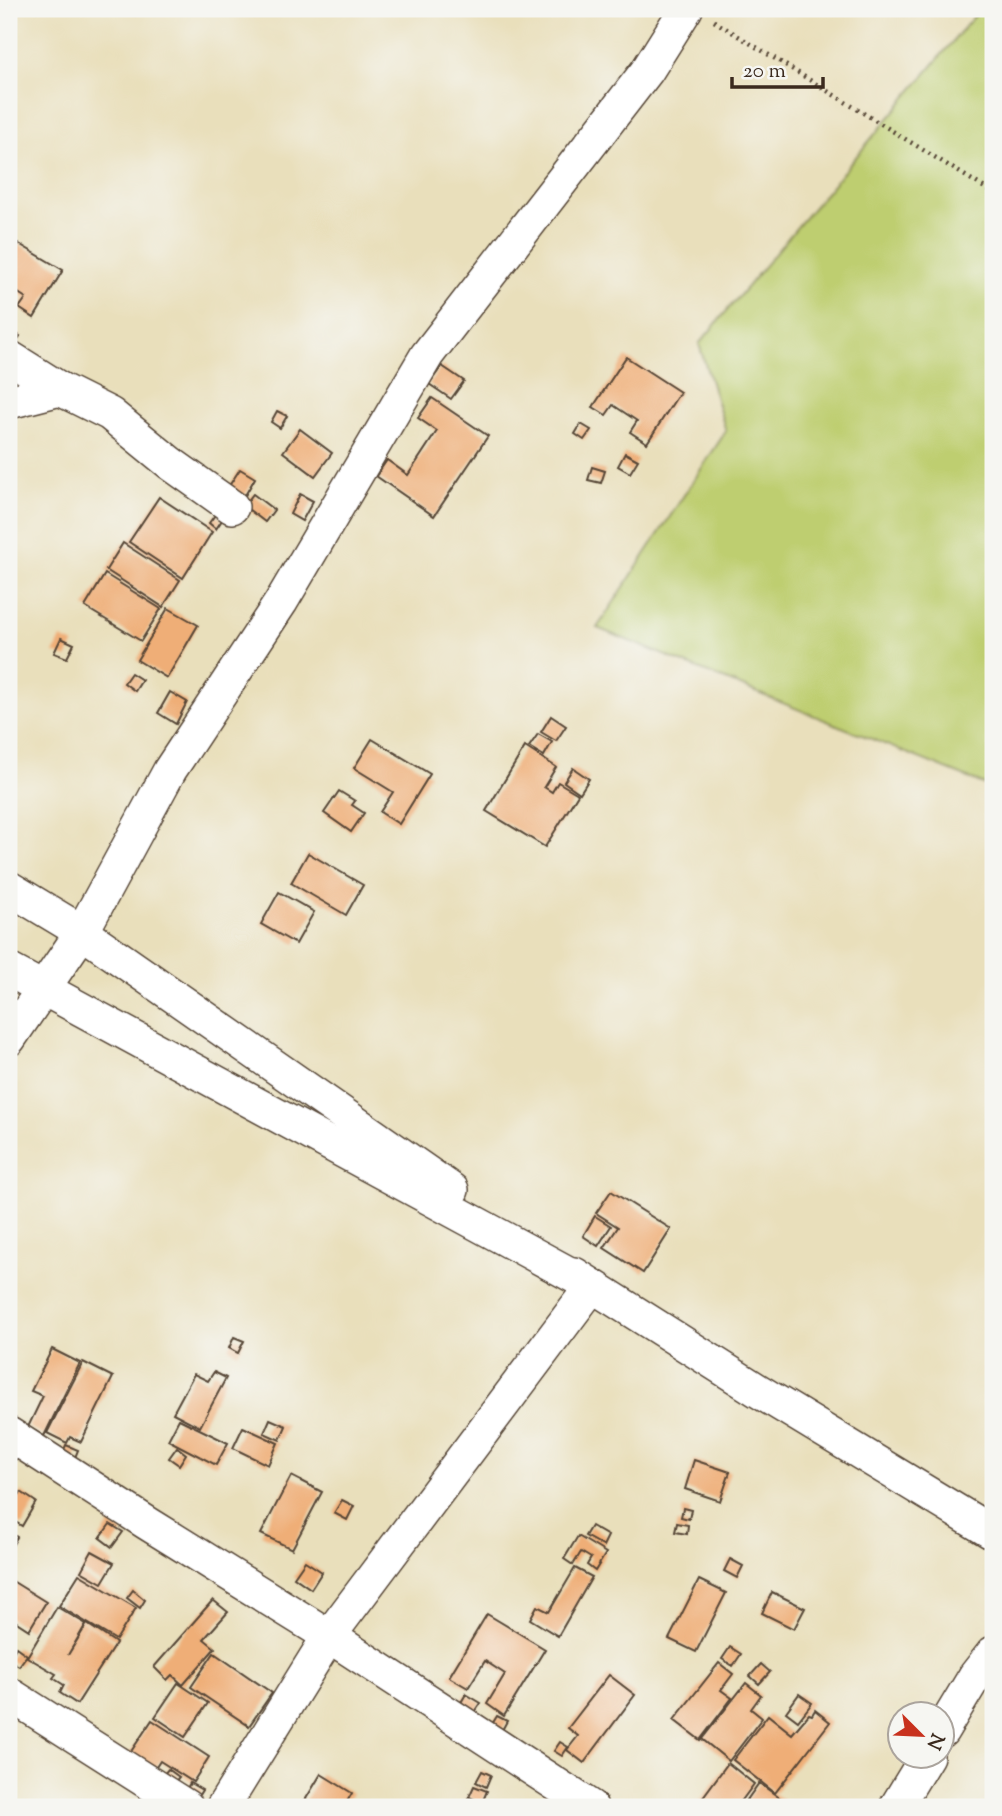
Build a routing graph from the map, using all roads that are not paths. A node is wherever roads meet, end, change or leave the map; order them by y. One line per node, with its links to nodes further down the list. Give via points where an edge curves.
1 (696, 12): 7 (street, via 427,355 281,602 170,770)
2 (9, 357): 3 (street)
3 (60, 389): 4 (street); 5 (street, via 110,414)
4 (9, 402)
5 (233, 507)
6 (9, 888): 7 (street)
7 (82, 932): 9 (street); 10 (street)
8 (9, 970): 10 (street)
9 (9, 1039)
10 (592, 1286): 12 (street); 13 (street)
11 (9, 1434): 13 (street)
12 (993, 1533)
13 (329, 1636): 19 (street); 20 (street)
14 (993, 1653): 16 (street)
15 (9, 1695): 18 (street)
16 (956, 1709)
17 (919, 1770): 21 (street)
18 (187, 1807)
19 (223, 1807)
20 (591, 1807)
21 (899, 1807)

